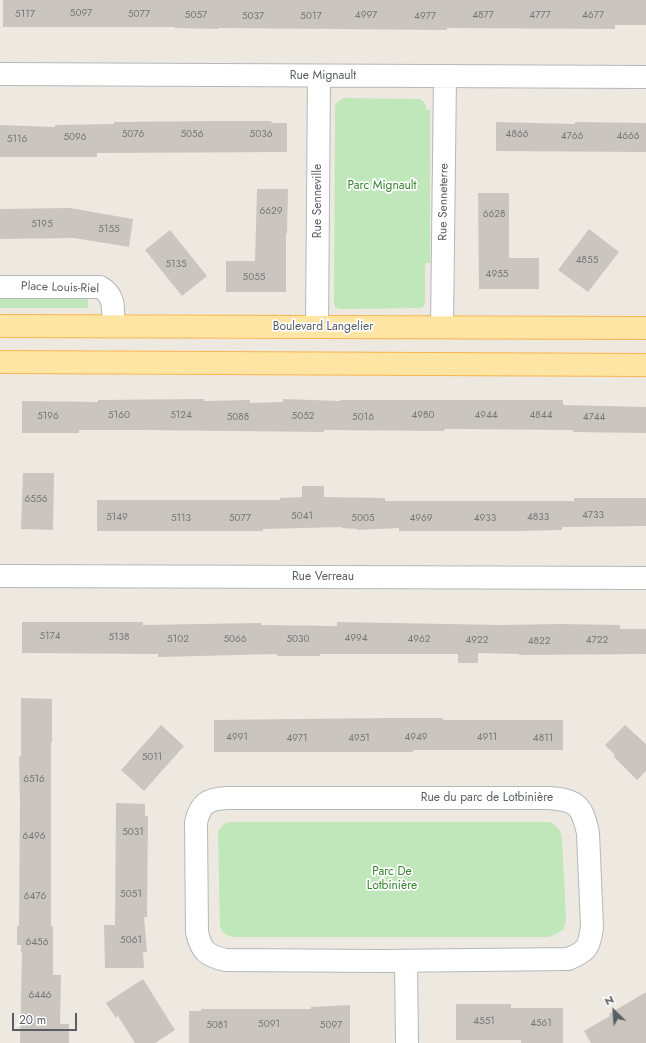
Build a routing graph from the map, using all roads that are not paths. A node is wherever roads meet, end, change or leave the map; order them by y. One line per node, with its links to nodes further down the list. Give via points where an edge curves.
1 (0, 74): 2 (street, Rue Mignault)
2 (319, 76): 3 (street, Rue Mignault); 8 (street, Rue Senneville)
3 (445, 76): 4 (street, Rue Mignault); 9 (street, Rue Senneterre)
4 (646, 77)
5 (0, 287): 7 (street, Place Louis-Riel, via 100,287 111,297)
6 (0, 326): 7 (main road, Boulevard Langelier)
7 (113, 326): 8 (main road, Boulevard Langelier)
8 (317, 327): 9 (main road, Boulevard Langelier)
9 (442, 327): 10 (main road, Boulevard Langelier)
10 (646, 328)
11 (0, 362): 12 (main road)
12 (646, 365)
13 (0, 576): 14 (street, Rue Verreau)
14 (646, 578)
15 (406, 961): 15 (street, Rue du parc de Lotbinière, via 213,958 204,951 197,932 196,823 198,813 204,804 215,799 227,798 548,798 564,799 578,806 585,818 588,833 592,927 590,942 582,954 568,959); 16 (street)
16 (407, 1043)

